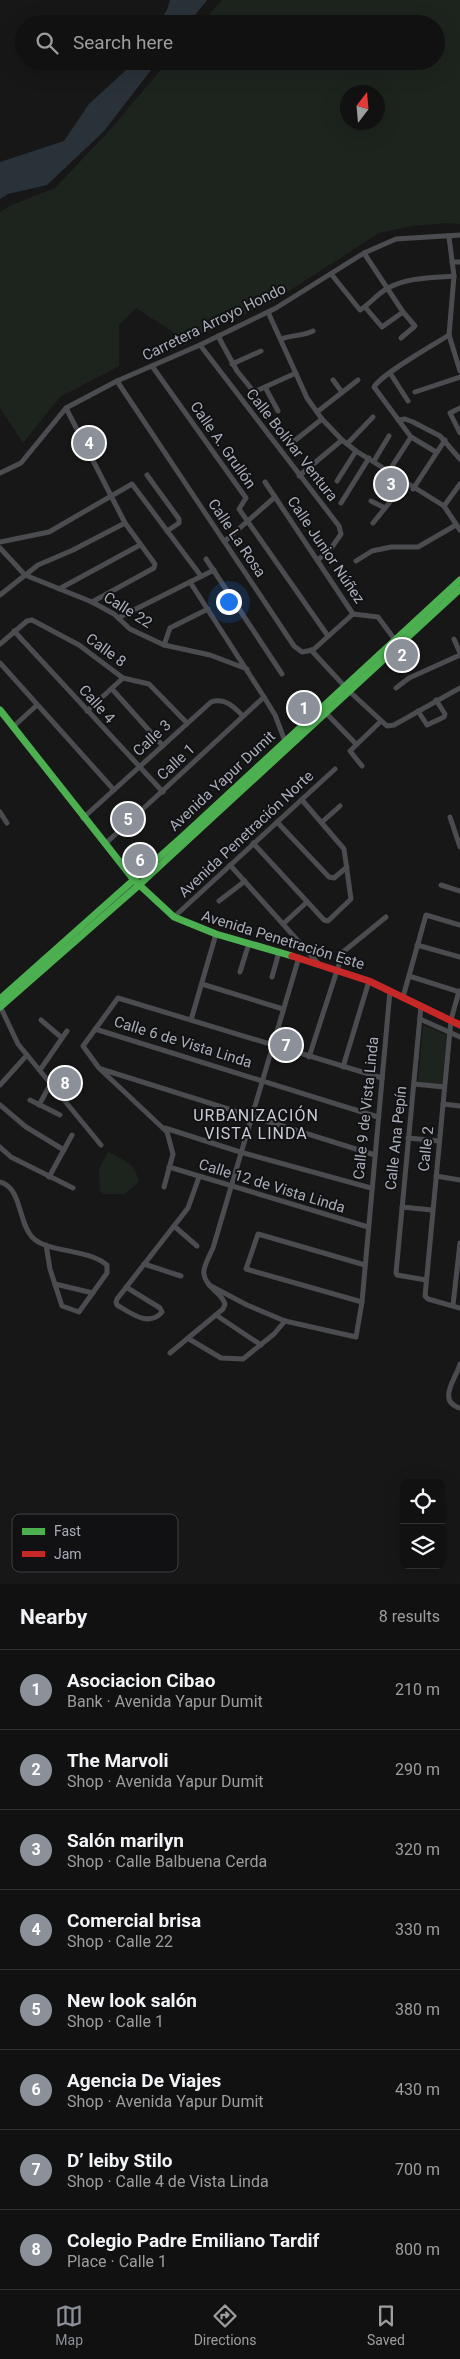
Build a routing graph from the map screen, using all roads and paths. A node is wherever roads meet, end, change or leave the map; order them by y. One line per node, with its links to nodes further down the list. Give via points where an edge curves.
1 (460, 236): 2 (street, Carretera Arroyo Hondo)
2 (449, 237): 3 (street, Carretera Arroyo Hondo, via 396,239); 4 (street)
3 (364, 253): 6 (street, Carretera Arroyo Hondo); 8 (street)
4 (452, 262): 5 (street); 7 (street)
5 (460, 262)
6 (332, 275): 9 (street, via 358,309); 10 (street, Carretera Arroyo Hondo)
7 (454, 276): 8 (street, via 418,278); 13 (street)
8 (387, 288): 9 (street); 11 (street)
9 (365, 307): 11 (street, via 380,327)
10 (268, 312): 14 (street, Carretera Arroyo Hondo); 16 (street)
11 (403, 312): 15 (street, via 415,326)
12 (313, 331): 16 (street)
13 (449, 335): 21 (street); 23 (street)
14 (218, 336): 17 (street, Carretera Arroyo Hondo); 19 (street)
15 (401, 338)
16 (281, 339): 22 (street)
17 (200, 345): 20 (street, Carretera Arroyo Hondo); 53 (street, Calle Bolívar Ventura)
18 (262, 351): 19 (street)
19 (232, 364): 28 (street, via 254,392)
20 (152, 366): 27 (street, Carretera Arroyo Hondo); 65 (street, Calle A. Grullón, via 246,498 239,507)
21 (459, 367)
22 (296, 373): 28 (street); 35 (street)
23 (390, 373): 31 (street); 38 (street, via 374,388)
24 (460, 377): 30 (street)
25 (333, 380): 29 (street)
26 (358, 380): 29 (street)
27 (117, 381): 32 (street, Carretera Arroyo Hondo); 71 (street, Calle La Rosa)
28 (265, 387): 34 (street)
29 (342, 392): 35 (street)
30 (415, 392)
31 (408, 401)
32 (66, 408): 51 (street, Carretera Arroyo Hondo, via 22,463); 59 (street)
33 (460, 408): 39 (street, via 450,412)
34 (278, 411)
35 (317, 412): 37 (street)
36 (373, 418): 45 (street)
37 (322, 419): 42 (street); 44 (street)
38 (398, 420): 41 (street); 43 (street, via 413,422)
39 (460, 433)
40 (388, 436): 49 (street)
41 (410, 437): 47 (street); 50 (street)
42 (342, 440): 45 (street); 53 (street)
43 (445, 440): 47 (street); 48 (street)
44 (293, 442)
45 (347, 444): 46 (street)
46 (356, 451): 49 (street); 54 (street)
47 (436, 452): 58 (street)
48 (460, 459)
49 (372, 460): 50 (street); 62 (street)
50 (389, 471): 55 (street)
51 (0, 473)
52 (147, 475): 70 (street, via 179,519 179,523)
53 (299, 476): 76 (street, Calle Bolívar Ventura, via 341,530 332,547)
54 (337, 480)
55 (403, 481): 58 (street); 64 (street)
56 (265, 482): 60 (street, Calle Junior Núñez)
57 (460, 484): 63 (street)
58 (413, 488): 63 (street)
59 (110, 497): 66 (street); 70 (street, via 132,484); 72 (street, via 49,532)
60 (275, 497): 65 (street); 76 (street, Calle Junior Núñez)
61 (371, 501): 64 (street)
62 (341, 503)
63 (444, 506): 68 (street)
64 (385, 508): 67 (street)
65 (248, 522): 71 (street); 91 (street, Calle A. Grullón)
66 (125, 523): 73 (street); 79 (street, via 38,565)
67 (373, 523)
68 (456, 525): 69 (street); 77 (street, via 418,547 372,551)
69 (460, 530)
70 (167, 531): 80 (street)
71 (225, 541): 96 (street, Calle La Rosa, via 294,646 302,652)
72 (0, 542)
73 (140, 545): 83 (street); 86 (street, via 155,566)
74 (0, 548): 79 (street)
75 (206, 559): 78 (street)
76 (318, 560): 88 (street, Calle Junior Núñez)
77 (356, 561)
78 (214, 570): 80 (street); 100 (street)
79 (25, 575): 83 (street, Calle 22); 85 (street)
80 (201, 576): 82 (street)
81 (460, 580): 93 (main road, Avenida Yapur Dumit)
82 (190, 582): 87 (street); 89 (street)
83 (58, 589): 86 (street, Calle 22)
84 (460, 589): 105 (main road, Avenida Yapur Dumit)
85 (0, 593)
86 (92, 602): 89 (street, Calle 22)
87 (208, 609): 95 (street, via 170,628); 99 (street)
88 (353, 614): 91 (street); 93 (street, Calle Junior Núñez, via 378,617)
89 (118, 618): 95 (street, Calle 22, via 130,629)
90 (14, 631): 94 (street); 101 (street, Calle 8, via 29,620 79,645); 110 (street, Calle 4)
91 (328, 636): 96 (street)
92 (454, 639): 97 (street)
93 (395, 640): 105 (main road, Avenida Yapur Dumit)
94 (1, 642)
95 (164, 645): 99 (street, Calle 22, via 210,655)
96 (312, 650): 105 (street)
97 (460, 654): 102 (street, via 409,678)
98 (0, 664): 108 (street)
99 (247, 669): 106 (street)
100 (282, 674)
101 (123, 678): 104 (street); 115 (street, Calle 8, via 149,684)
102 (396, 688)
103 (460, 688): 107 (street)
104 (112, 689): 110 (street); 119 (street)
105 (347, 689): 112 (main road, Avenida Yapur Dumit); 114 (street); 117 (main road, Avenida Yapur Dumit)
106 (264, 697): 113 (street, Calle 1); 117 (street)
107 (436, 700): 111 (street); 111 (street, via 444,717 427,725)
108 (37, 706): 116 (street); 123 (street)
109 (0, 710): 116 (main road, Avenida Penetración Este)
110 (87, 711): 121 (street, Calle 4)
111 (418, 711): 114 (street, via 390,726)
112 (326, 713): 118 (street); 139 (main road, Avenida Yapur Dumit)
113 (243, 716): 115 (street, Calle 3, via 229,703 217,700); 124 (street, Calle 1)
114 (380, 722): 118 (street)
115 (186, 723): 119 (street, Calle 3)
116 (13, 727): 129 (main road, Avenida Penetración Este)
117 (285, 742): 139 (main road, Avenida Yapur Dumit)
118 (356, 744): 120 (street, via 350,753)
119 (163, 746): 121 (street, Calle 3)
120 (362, 766)
121 (139, 768): 123 (street, Calle 3); 124 (street, Calle 4)
122 (335, 769): 125 (street, Avenida Penetración Norte)
123 (114, 790): 129 (street, Calle 3)
124 (163, 792): 134 (street, Calle 1)
125 (302, 800): 130 (street, Avenida Penetración Norte); 131 (street)
126 (340, 806): 131 (street)
127 (0, 812): 132 (street)
128 (450, 817): 135 (street)
129 (83, 818): 134 (main road, Avenida Penetración Este)
130 (277, 822): 133 (street, Avenida Penetración Norte); 137 (street, via 332,878)
131 (322, 822): 137 (street, via 344,849)
132 (7, 823)
133 (253, 843): 136 (street, Avenida Penetración Norte); 143 (street)
134 (104, 844): 139 (main road, Avenida Penetración Este)
135 (460, 847)
136 (230, 865): 138 (street); 144 (street, Avenida Penetración Norte)
137 (347, 868): 143 (street, via 351,899 326,921)
138 (245, 882): 142 (street); 146 (street)
139 (136, 883): 144 (main road, Avenida Penetración Este); 164 (main road, Avenida Yapur Dumit); 165 (main road, Avenida Yapur Dumit)
140 (441, 885): 141 (street)
141 (460, 891)
142 (219, 901)
143 (307, 902): 146 (street)
144 (174, 917): 148 (main road, Avenida Penetración Este)
145 (386, 917): 155 (street, via 344,950)
146 (283, 924): 154 (street)
147 (460, 925): 150 (street, via 426,915)
148 (216, 934): 149 (main road, Avenida Penetración Este); 160 (street)
149 (249, 943): 151 (main road, Avenida Penetración Este); 156 (street)
150 (417, 945): 153 (street); 157 (street)
151 (279, 952): 152 (main road, Avenida Penetración Este); 158 (street)
152 (299, 957): 154 (main road, Avenida Penetración Este); 167 (street)
153 (460, 957)
154 (317, 962): 155 (main road, Avenida Penetración Este)
155 (337, 968): 159 (main road, Avenida Penetración Este); 180 (street)
156 (240, 972)
157 (408, 976): 162 (street); 163 (street)
158 (272, 977)
159 (369, 981): 161 (main road, Avenida Penetración Este); 181 (street)
160 (202, 984): 167 (street); 170 (street)
161 (390, 991): 163 (main road, Avenida Penetración Este); 184 (street, Calle 9 de Vista Linda)
162 (460, 992): 171 (street, Calle 2)
163 (403, 997): 166 (main road, Avenida Penetración Este)
164 (0, 999)
165 (0, 1006): 179 (street, via 18,1044)
166 (421, 1006): 168 (street, Calle Ana Pepín); 171 (main road, Avenida Penetración Este)
167 (283, 1009): 178 (street)
168 (420, 1019): 175 (street); 187 (street, Calle Ana Pepín)
169 (41, 1020): 176 (street)
170 (191, 1020): 173 (street, via 118,998); 178 (street)
171 (451, 1020): 172 (main road, Avenida Penetración Este); 175 (street, Calle 2)
172 (460, 1025)
173 (95, 1029): 182 (street, via 83,1046); 185 (street, Calle 6 de Vista Linda)
174 (67, 1031): 176 (street)
175 (450, 1033): 177 (street); 189 (street, Calle 2)
176 (62, 1038): 183 (street)
177 (460, 1038)
178 (272, 1046): 180 (street); 185 (street)
179 (27, 1055): 183 (street); 188 (street)
180 (309, 1057): 181 (street)
181 (343, 1067): 184 (street)
182 (99, 1068): 196 (street); 198 (street)
183 (40, 1070): 186 (street)
184 (382, 1078): 197 (street, Calle 9 de Vista Linda)
185 (263, 1080): 196 (street); 197 (street, Calle 6 de Vista Linda)
186 (51, 1083): 193 (street); 202 (street)
187 (414, 1084): 189 (street); 200 (street, Calle Ana Pepín)
188 (0, 1085)
189 (444, 1087): 191 (street, Calle 2)
190 (30, 1100): 193 (street)
191 (443, 1104): 194 (street); 201 (street, Calle 2)
192 (0, 1105): 204 (street, via 26,1127)
193 (39, 1105): 195 (street)
194 (460, 1106)
195 (60, 1115)
196 (252, 1115): 205 (street); 206 (street)
197 (378, 1117): 206 (street, Calle 9 de Vista Linda)
198 (162, 1127): 205 (street); 207 (street, via 172,1145)
199 (72, 1135): 204 (street)
200 (408, 1138): 201 (street); 217 (street, Calle Ana Pepín)
201 (439, 1141): 208 (street, Calle 2)
202 (101, 1146)
203 (0, 1147): 209 (street, via 11,1157)
204 (64, 1150): 209 (street)
205 (240, 1152): 213 (street); 216 (street)
206 (374, 1155): 216 (street, Calle 9 de Vista Linda)
207 (169, 1167): 210 (street, Calle 12 de Vista Linda); 214 (street)
208 (436, 1176): 211 (street); 218 (street, Calle 2)
209 (49, 1177): 215 (street)
210 (199, 1177): 213 (street, Calle 12 de Vista Linda); 219 (street, via 188,1208)
211 (460, 1180)
212 (0, 1182): 222 (street, via 11,1188 27,1232)
213 (231, 1186): 220 (street, Calle 12 de Vista Linda); 230 (street, via 203,1272)
214 (164, 1187)
215 (73, 1188)
216 (371, 1188): 220 (street, Calle 9 de Vista Linda)
217 (402, 1207): 218 (street); 228 (street, Calle Ana Pepín, via 396,1273)
218 (432, 1210): 228 (street, Calle 2)
219 (174, 1226): 223 (street); 225 (street)
220 (368, 1227): 226 (street, Calle 9 de Vista Linda)
221 (460, 1243): 224 (street)
222 (46, 1245): 229 (street); 232 (street, via 82,1253 105,1263 108,1267)
223 (197, 1246)
224 (460, 1250): 234 (street)
225 (144, 1264): 227 (street); 231 (street)
226 (364, 1266): 233 (street, Calle 9 de Vista Linda); 233 (street, via 258,1234 246,1269)
227 (181, 1276)
228 (426, 1280): 234 (street, via 426,1298)
229 (55, 1284): 232 (street); 232 (street, via 62,1306 79,1312)
230 (209, 1285): 236 (street, via 225,1301 223,1309); 237 (street)
231 (126, 1287): 231 (street, via 117,1305 141,1318 155,1318 162,1312)
232 (93, 1293)
233 (362, 1302): 237 (street, Calle 9 de Vista Linda, via 358,1335 354,1338)
234 (453, 1305): 235 (street)
235 (460, 1308)
236 (216, 1315): 238 (street); 239 (street)
237 (286, 1321): 239 (street)
238 (189, 1339): 239 (street, via 220,1358 229,1359 243,1359); 240 (street)
239 (261, 1344)
240 (170, 1354)
241 (460, 1364): 242 (street, via 448,1391 451,1402)
242 (460, 1408)

